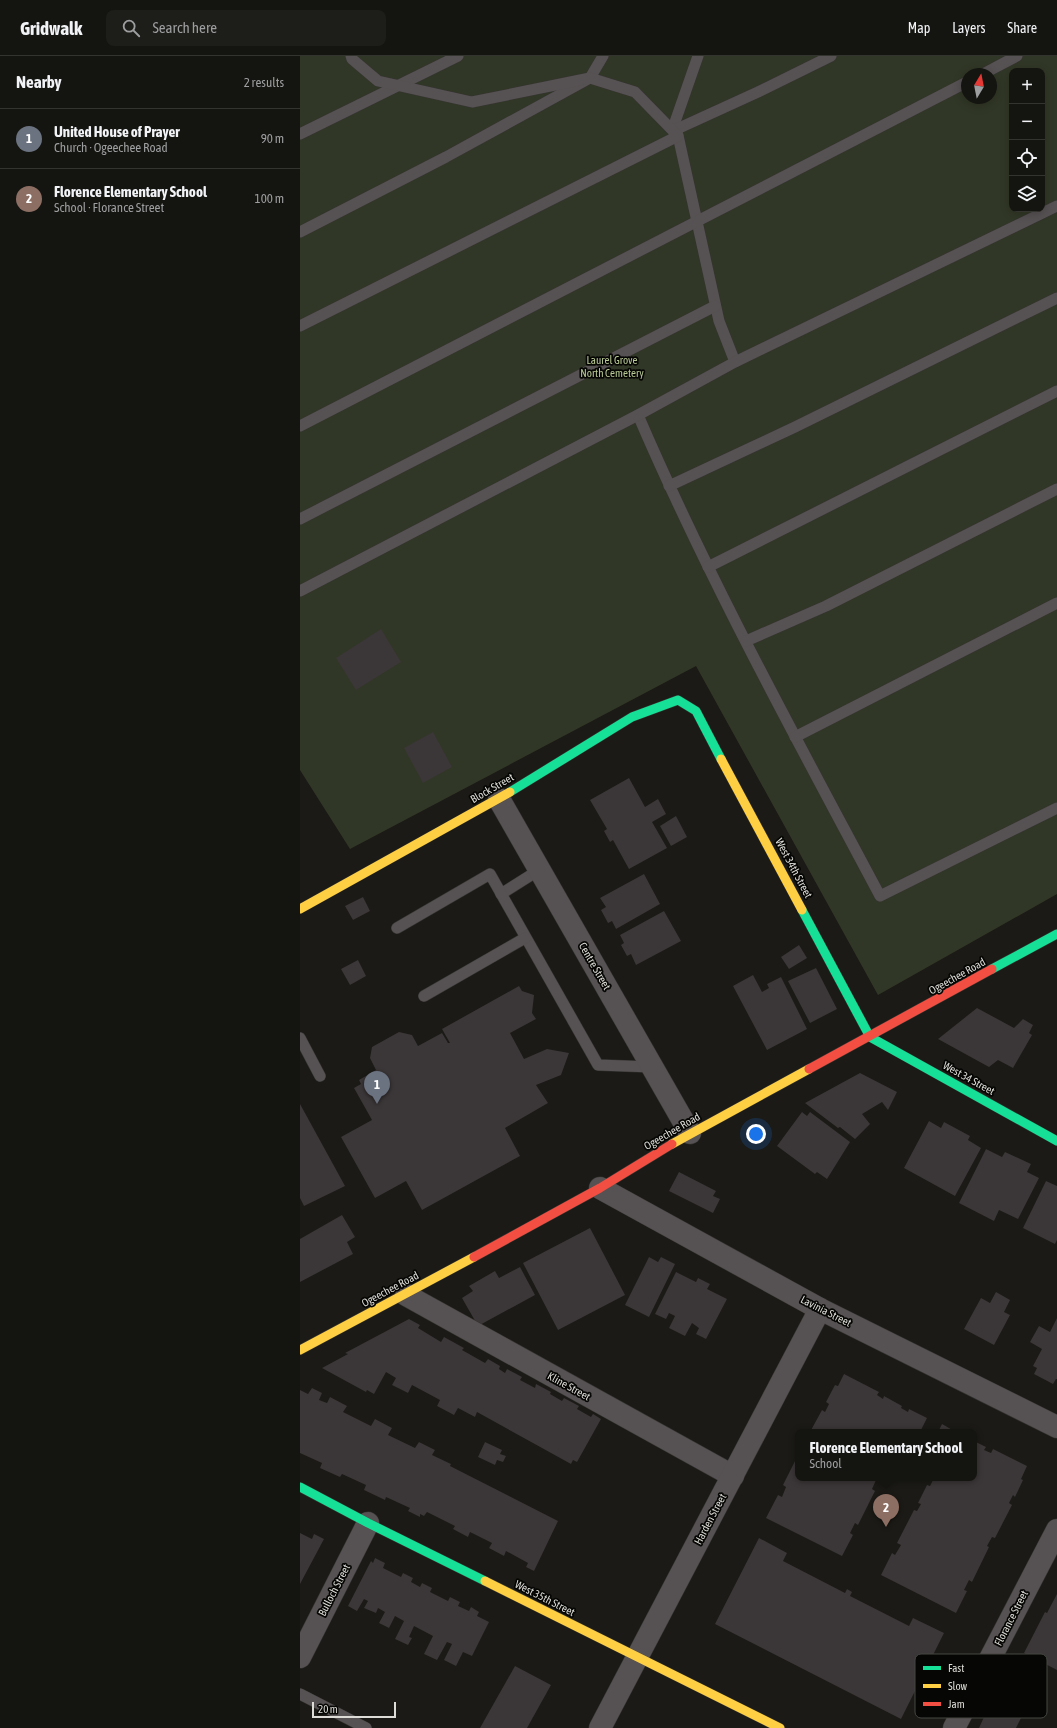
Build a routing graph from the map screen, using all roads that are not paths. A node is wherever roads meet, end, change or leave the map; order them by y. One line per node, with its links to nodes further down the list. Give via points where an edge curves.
1 (351, 56): 9 (lane, via 378,81)
2 (458, 56): 9 (lane)
3 (603, 56): 8 (lane)
4 (698, 56): 11 (lane, via 675,122)
5 (831, 56): 11 (lane)
6 (1017, 56): 7 (lane)
7 (994, 68)
8 (590, 78): 9 (lane, via 472,102); 11 (lane, via 635,92); 15 (lane, via 446,157)
9 (400, 85): 12 (lane)
10 (961, 85): 14 (lane, via 860,139)
11 (677, 132): 14 (lane); 18 (lane)
12 (300, 134)
13 (1057, 206): 19 (lane)
14 (696, 220): 17 (lane); 22 (lane)
15 (300, 232)
16 (1057, 298): 23 (lane)
17 (715, 306): 19 (lane); 25 (lane)
18 (300, 326)
19 (735, 362): 21 (lane)
20 (1057, 391): 26 (lane)
21 (638, 415): 23 (lane); 27 (lane)
22 (300, 426)
23 (669, 486): 26 (lane)
24 (1057, 489): 29 (lane, via 826,606)
25 (300, 520)
26 (708, 567): 29 (lane)
27 (300, 591)
28 (1057, 603): 31 (lane)
29 (746, 641): 31 (lane)
30 (696, 711): 32 (street, Block Street, via 678,700 632,716); 41 (street, West 34th Street)
31 (796, 737): 33 (lane, via 880,896)
32 (498, 799): 34 (street, Centre Street); 36 (street, Block Street)
33 (1057, 808)
34 (540, 870): 35 (lane); 43 (street, Centre Street)
35 (501, 894): 37 (lane, via 490,874); 39 (lane)
36 (300, 909)
37 (397, 928)
38 (1057, 934): 41 (street, Ogeechee Road)
39 (525, 938): 40 (lane); 43 (lane, via 598,1065)
40 (424, 996)
41 (870, 1037): 45 (street, Ogeechee Road); 46 (street, West 34 Street)
42 (300, 1038): 44 (lane)
43 (652, 1067): 45 (street, Centre Street)
44 (320, 1076)
45 (690, 1133): 47 (street, Ogeechee Road)
46 (1057, 1141)
47 (600, 1188): 48 (street, Ogeechee Road); 49 (street, Lavinia Street)
48 (406, 1295): 50 (street, Ogeechee Road); 52 (street, Kline Street)
49 (820, 1309): 51 (street, Lavinia Street); 52 (street, Harden Street)
50 (300, 1350)
51 (1057, 1427)
52 (733, 1476): 59 (street, Harden Street)
53 (300, 1487): 54 (street, West 35th Street)
54 (368, 1523): 58 (street, Bulloch Street); 59 (street, West 35th Street)
55 (1057, 1530): 56 (street, Florance Street)
56 (1051, 1557): 57 (street, Florance Street)
57 (996, 1654)
58 (300, 1658)
59 (637, 1658): 63 (street, Harden Street); 64 (street, West 35th Street)
60 (300, 1694): 62 (lane)
61 (960, 1718): 65 (street, Florance Street)
62 (366, 1728)
63 (600, 1728)
64 (780, 1728)
65 (954, 1728)

